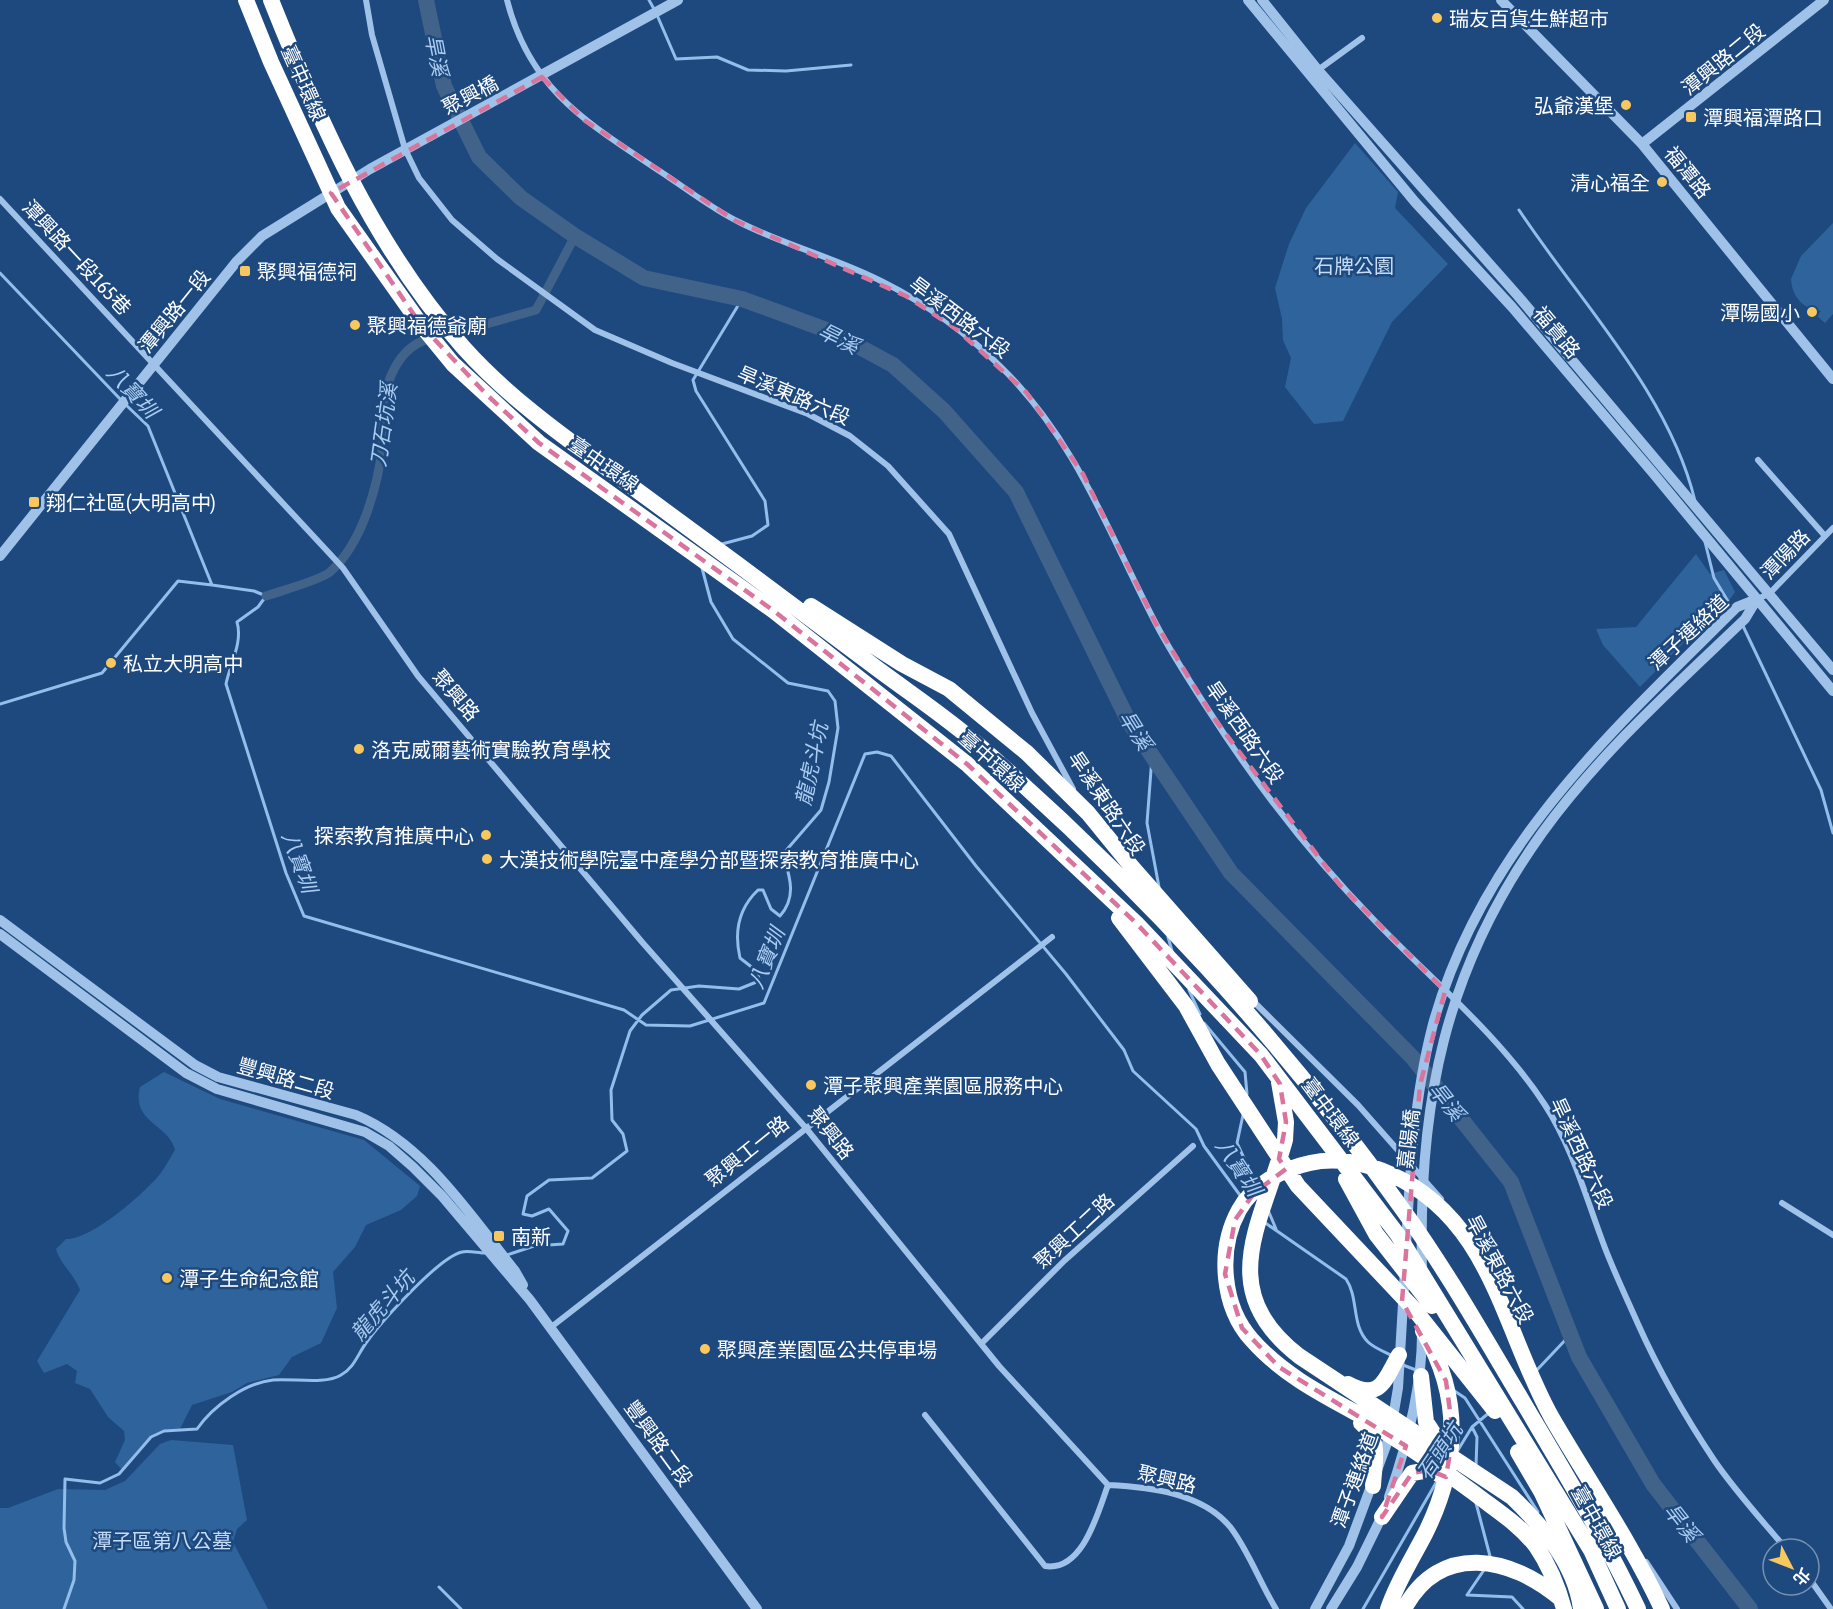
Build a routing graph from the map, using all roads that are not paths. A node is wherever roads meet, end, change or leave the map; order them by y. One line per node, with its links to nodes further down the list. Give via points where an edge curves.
1 (237, 0): 12 (highway)
2 (246, 0): 12 (highway)
3 (271, 0): 14 (highway)
4 (283, 0): 14 (highway)
5 (366, 0): 19 (street, 旱溪東路六段, via 372,35)
6 (507, 0): 16 (street, 旱溪西路六段, via 513,25)
7 (678, 0): 16 (street)
8 (1248, 0): 29 (street, 福貴路, via 1400,184 1512,307)
9 (1262, 0): 15 (street, 福貴路)
10 (1501, 0): 18 (street, 福潭路)
11 (1824, 0): 18 (street, 潭興路二段)
12 (257, 29): 32 (highway, 臺中環線, via 339,208 453,364 539,443 774,611 967,764)
13 (1362, 38): 15 (street)
14 (288, 44): 26 (highway, 臺中環線, via 370,218 387,247 464,347 557,431)
15 (1318, 70): 28 (street, 福貴路, via 1518,296)
16 (538, 79): 17 (street, 聚興橋); 59 (street, 旱溪西路六段, via 584,120 734,220 849,267 906,296 998,363 1026,392 1083,474 1178,662 1266,792 1339,884 1477,1022 1546,1107 1579,1175 1641,1332 1716,1462)
17 (422, 141): 19 (street, 潭興路一段)
18 (1642, 144): 22 (street, 福潭路)
19 (405, 149): 21 (street, 潭興路一段, via 262,236 237,261); 75 (street, 旱溪東路六段, via 419,178 452,220 497,259 595,330 808,414 850,436 888,466 949,534 1032,713 1078,798 1177,926 1358,1105 1463,1227 1498,1292 1551,1413)
20 (0, 199): 21 (street, 潭興路一段165巷)
21 (154, 365): 27 (street, 潭興路一段); 39 (street, 聚興路, via 343,568 418,676 642,942)
22 (1833, 379)
23 (1758, 459): 25 (street)
24 (1833, 528): 25 (street, 潭陽路)
25 (1825, 536): 28 (street, 潭陽路)
26 (707, 540): 38 (highway, via 902,664 949,689 999,728 1088,813); 73 (highway, 臺中環線, via 980,746 1150,908 1276,1045 1401,1206 1448,1276 1605,1541)
27 (2, 549)
28 (1769, 594): 29 (street, 潭陽路); 30 (street, 福貴路)
29 (1757, 599): 31 (street, 福貴路); 33 (street, 潭子連絡道, via 1737,607 1598,746 1534,822); 34 (street, 潭子連絡道, via 1745,619 1581,785 1543,832)
30 (1833, 670)
31 (1833, 691)
32 (1085, 875): 44 (highway, via 1186,1006 1218,1064 1298,1186); 72 (highway, 臺中環線, via 1261,1055 1398,1235 1591,1551)
33 (1497, 879): 47 (street, 嘉陽橋, via 1454,966 1434,1023 1420,1085 1410,1160)
34 (1508, 886): 48 (street, 嘉陽橋, via 1465,973 1435,1074 1421,1184)
35 (0, 920): 43 (street, 豐興路二段, via 195,1065 218,1077 372,1121 401,1141 436,1174)
36 (0, 934): 43 (street, 豐興路二段, via 186,1073 217,1089 365,1132 389,1146)
37 (1052, 937): 39 (street, 聚興工一路)
38 (1215, 962): 49 (highway, via 1280,1084 1286,1122 1285,1140 1252,1244 1251,1286 1258,1311 1278,1338); 71 (highway, via 1302,1060 1335,1155 1357,1201 1388,1251 1437,1312 1499,1403 1572,1527)
39 (805, 1127): 45 (street, 聚興工一路); 46 (street, 聚興路)
40 (1193, 1146): 46 (street, 聚興工二路, via 1065,1261)
41 (1782, 1203): 42 (street)
42 (1833, 1235)
43 (496, 1254): 45 (street, 豐興路二段)
44 (1383, 1274): 65 (highway, via 1414,1317 1440,1365 1449,1393 1453,1434 1442,1493); 70 (highway, via 1488,1401 1542,1492)
45 (550, 1328): 61 (street, 豐興路二段)
46 (981, 1344): 55 (street, 聚興路)
47 (1399, 1355): 49 (highway, via 1384,1383 1377,1388 1362,1390); 52 (street, 潭子連絡道)
48 (1420, 1376): 53 (street, 潭子連絡道); 54 (highway, via 1426,1422)
49 (1338, 1381): 52 (highway)
50 (1345, 1408): 52 (highway); 56 (highway, via 1374,1437); 74 (highway, via 1279,1367 1242,1328 1228,1294 1225,1274 1240,1209 1254,1192 1282,1172 1313,1162 1351,1162 1380,1170 1419,1189 1465,1233 1492,1283 1551,1416 1599,1493)
51 (925, 1415): 55 (street, via 1045,1566 1060,1566 1072,1558 1094,1522)
52 (1392, 1428): 53 (highway); 56 (street, 潭子連絡道)
53 (1408, 1438): 54 (highway); 57 (highway); 58 (street, 潭子連絡道)
54 (1449, 1456): 69 (highway, via 1512,1497 1541,1525 1562,1558 1579,1594)
55 (1108, 1485): 62 (street, 聚興路, via 1143,1487 1212,1510 1232,1530)
56 (1373, 1486): 63 (street, 潭子連絡道, via 1340,1566)
57 (1464, 1486): 58 (highway, via 1432,1471 1418,1471 1408,1477); 67 (highway, via 1520,1528 1554,1578)
58 (1382, 1516): 64 (street, 潭子連絡道, via 1358,1567)
59 (1776, 1537)
60 (1821, 1595): 76 (street)
61 (757, 1609)
62 (1276, 1609)
63 (1315, 1609)
64 (1331, 1609)
65 (1388, 1609)
66 (1404, 1609): 68 (highway, via 1430,1578 1448,1569 1483,1562 1525,1572)
67 (1564, 1609)
68 (1572, 1609)
69 (1581, 1609)
70 (1596, 1609)
71 (1608, 1609)
72 (1618, 1609)
73 (1638, 1609)
74 (1662, 1609)
75 (1677, 1609)
76 (1831, 1609)

